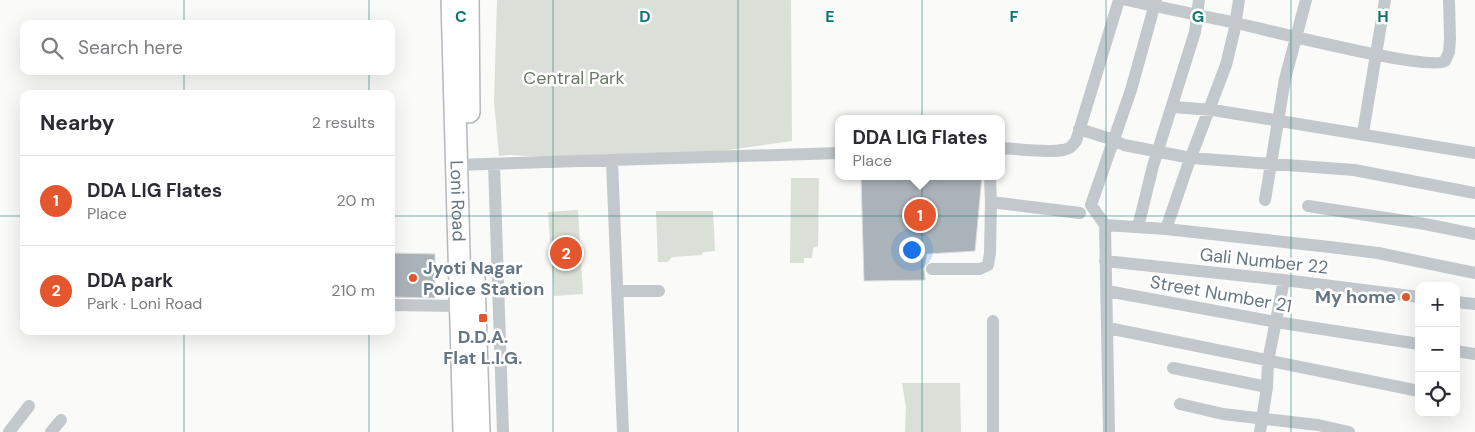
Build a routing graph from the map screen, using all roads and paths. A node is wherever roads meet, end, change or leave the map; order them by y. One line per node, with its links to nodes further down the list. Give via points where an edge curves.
1 (452, 0): 28 (highway, Loni Road)
2 (468, 0): 28 (highway, Loni Road)
3 (1119, 0): 18 (street)
4 (1127, 0): 10 (street)
5 (1199, 0): 11 (street)
6 (1240, 0): 12 (street)
7 (1306, 0): 13 (street)
8 (1385, 0): 14 (street)
9 (1449, 0): 14 (street, via 1449,52 1446,61 1438,64)
10 (1155, 3): 11 (street); 20 (street)
11 (1197, 15): 12 (street); 15 (street, via 1195,32)
12 (1236, 23): 13 (street); 16 (street, via 1226,65)
13 (1297, 37): 14 (street); 17 (street)
14 (1377, 54): 19 (street)
15 (1172, 107): 16 (street); 22 (street)
16 (1209, 110): 17 (street); 25 (street)
17 (1278, 121): 19 (street); 27 (street)
18 (1079, 129): 20 (street); 21 (street, via 1072,146 1065,150)
19 (1363, 133): 23 (street)
20 (1114, 140): 22 (street); 36 (street, via 1091,205)
21 (1005, 148)
22 (1158, 152): 25 (street); 37 (street)
23 (1475, 152)
24 (835, 153): 26 (street)
25 (1191, 158): 27 (street); 38 (street)
26 (612, 160): 29 (street); 44 (street)
27 (1271, 163): 31 (street, via 1354,170); 32 (street)
28 (464, 164): 29 (street); 51 (highway, Loni Road); 69 (highway, Loni Road)
29 (494, 164): 70 (street)
30 (990, 180): 33 (street)
31 (1475, 193)
32 (1265, 200)
33 (991, 202): 35 (street); 41 (street, via 988,265 980,269)
34 (1308, 206): 39 (street)
35 (1080, 213)
36 (1105, 225): 37 (street); 40 (street)
37 (1138, 227): 38 (street)
38 (1166, 229): 42 (street, via 1378,253)
39 (1475, 234)
40 (1105, 261): 43 (street, Gali Number 22); 46 (street)
41 (932, 269)
42 (1475, 273)
43 (1284, 280): 47 (street, Gali Number 22); 53 (street)
44 (617, 290): 45 (street); 71 (street)
45 (659, 291)
46 (1106, 291): 53 (street, Street Number 21); 54 (street)
47 (1415, 296)
48 (1460, 302): 49 (street)
49 (1475, 304)
50 (395, 305): 51 (street)
51 (460, 306): 68 (highway, Loni Road)
52 (992, 321): 72 (street)
53 (1276, 322): 55 (street, Street Number 21); 58 (street)
54 (1108, 328): 58 (street); 73 (street)
55 (1415, 343)
56 (1460, 351): 57 (street)
57 (1475, 354)
58 (1268, 361): 60 (street); 61 (street)
59 (1173, 368): 60 (street)
60 (1267, 386): 64 (street)
61 (1415, 390)
62 (1180, 404): 64 (street)
63 (29, 406): 66 (street)
64 (1261, 419): 74 (street); 75 (street)
65 (61, 420): 67 (street)
66 (9, 432)
67 (51, 432)
68 (464, 432)
69 (479, 432)
70 (503, 432)
71 (623, 432)
72 (993, 432)
73 (1109, 432)
74 (1260, 432)
75 (1349, 432)

